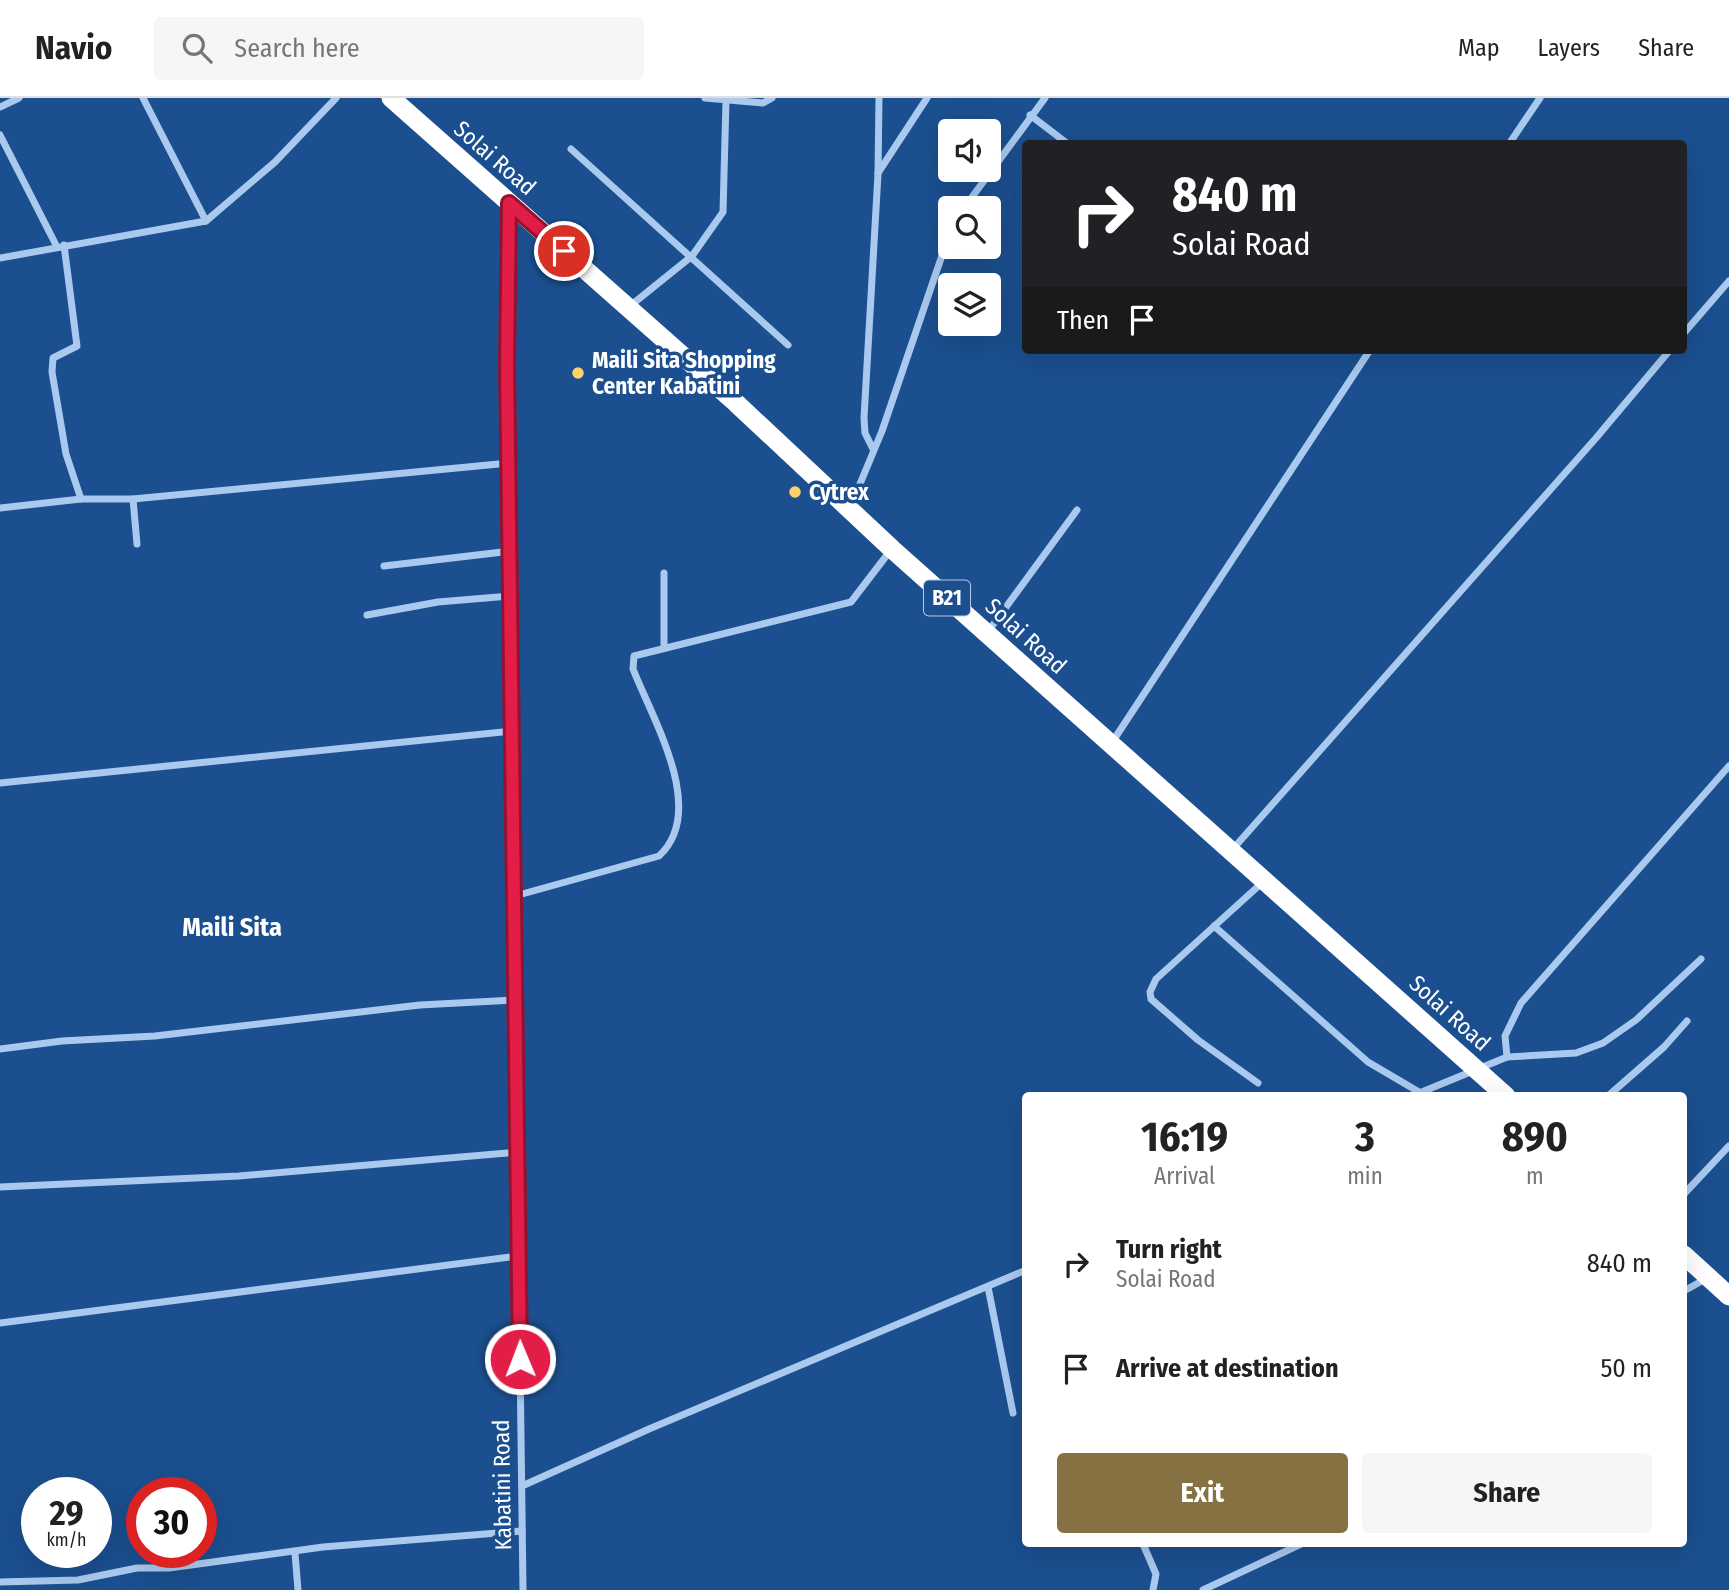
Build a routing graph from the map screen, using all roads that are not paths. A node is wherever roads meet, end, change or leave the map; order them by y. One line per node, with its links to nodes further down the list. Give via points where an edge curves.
1 (19, 98): 12 (street)
2 (143, 98): 21 (street)
3 (335, 98): 21 (street, via 275,162)
4 (391, 98): 20 (highway, Solai Road / B21)
5 (705, 98): 11 (street)
6 (772, 98): 11 (street, via 763,103)
7 (878, 98): 18 (street)
8 (927, 98): 18 (street)
9 (1045, 98): 13 (street)
10 (1540, 98): 16 (street)
11 (726, 102): 23 (street, via 723,212)
12 (0, 107)
13 (1030, 115): 15 (street); 19 (street)
14 (0, 135): 22 (street)
15 (1063, 140)
16 (1512, 140)
17 (571, 149): 23 (street)
18 (878, 174): 32 (street, via 864,418)
19 (973, 196)
20 (509, 203): 27 (highway, Solai Road / B21); 33 (street, Kabatini Road)
21 (206, 221): 22 (street)
22 (60, 246): 24 (street); 34 (street, via 77,346 53,358 52,372 66,454)
23 (692, 256): 27 (street); 29 (street)
24 (0, 258)
25 (940, 259): 32 (street)
26 (1729, 281): 28 (street)
27 (628, 307): 37 (highway, Solai Road / B21)
28 (1687, 330)
29 (788, 345)
30 (1367, 354): 49 (street)
31 (1667, 354): 52 (street)
32 (873, 449): 37 (street)
33 (509, 463): 35 (street); 41 (street, Kabatini Road)
34 (81, 499): 35 (street); 36 (street)
35 (133, 499): 39 (street)
36 (0, 508)
37 (849, 509): 40 (highway, Solai Road / B21)
38 (1077, 510): 46 (street)
39 (137, 544)
40 (891, 549): 46 (highway, Solai Road / B21); 47 (street, via 851,602)
41 (510, 551): 42 (street); 44 (street, Kabatini Road)
42 (384, 566)
43 (664, 573): 47 (street)
44 (511, 596): 45 (street, via 438,602); 48 (street, Kabatini Road)
45 (367, 615)
46 (986, 634): 49 (highway, Solai Road / B21)
47 (664, 647): 54 (street, via 640,652 632,661 680,795 671,844 659,856)
48 (513, 731): 51 (street); 54 (street, Kabatini Road)
49 (1111, 744): 52 (highway, Solai Road / B21)
50 (1729, 766): 60 (street, via 1521,1003 1505,1036)
51 (0, 783)
52 (1231, 851): 53 (highway, Solai Road / B21)
53 (1265, 880): 55 (street); 61 (highway, Solai Road / B21)
54 (514, 896): 57 (street, Kabatini Road)
55 (1214, 926): 62 (street, via 1156,979 1150,992 1152,999 1198,1040); 63 (street, via 1368,1062)
56 (1701, 959): 60 (street, via 1603,1044 1576,1053)
57 (516, 999): 59 (street); 68 (street, Kabatini Road)
58 (1687, 1021): 66 (street)
59 (0, 1049)
60 (1507, 1057): 61 (street)
61 (1476, 1069): 64 (street); 65 (highway, Solai Road / B21)
62 (1258, 1083)
63 (1412, 1092)
64 (1420, 1092)
65 (1502, 1092)
66 (1613, 1092)
67 (1729, 1146): 70 (street)
68 (518, 1152): 69 (street, via 239,1175); 71 (street, Kabatini Road)
69 (0, 1187)
70 (1687, 1191)
71 (518, 1256): 78 (street); 80 (street, Kabatini Road)
72 (1687, 1258): 74 (highway)
73 (1022, 1275): 75 (street)
74 (1708, 1278): 76 (street); 77 (highway)
75 (988, 1287): 79 (street); 80 (street)
76 (1687, 1289)
77 (1729, 1296)
78 (0, 1323)
79 (1013, 1413)
80 (522, 1486): 81 (street, Kabatini Road)
81 (522, 1531): 84 (street); 87 (street, Kabatini Road)
82 (1144, 1547): 88 (street, via 1156,1574)
83 (1295, 1547): 89 (street)
84 (295, 1553): 85 (street, via 137,1568 78,1580); 86 (street)
85 (0, 1582)
86 (298, 1590)
87 (523, 1590)
88 (1153, 1590)
89 (1203, 1590)

